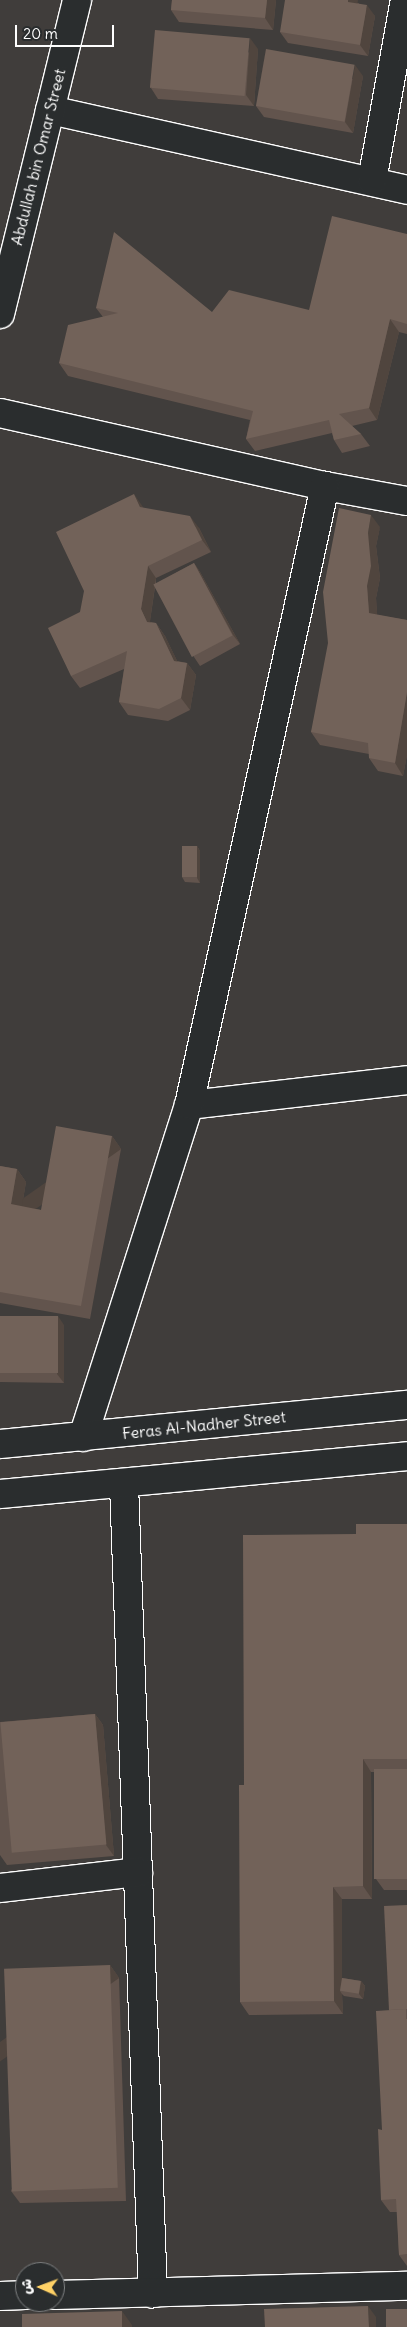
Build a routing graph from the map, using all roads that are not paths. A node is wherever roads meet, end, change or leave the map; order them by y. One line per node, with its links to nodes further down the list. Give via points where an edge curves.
1 (77, 0): 3 (street, Abdullah bin Omar Street)
2 (405, 0): 4 (street)
3 (50, 110): 4 (street); 6 (street, Abdullah bin Omar Street)
4 (372, 181): 5 (street)
5 (407, 190)
6 (0, 314)
7 (0, 413): 8 (street)
8 (325, 486): 9 (street); 11 (street)
9 (407, 501)
10 (407, 1080): 11 (street)
11 (189, 1105): 13 (street)
12 (407, 1405): 13 (street, Feras Al-Nadher Street)
13 (83, 1437): 14 (street, Feras Al-Nadher Street)
14 (0, 1444)
15 (407, 1456): 16 (street)
16 (124, 1484): 17 (street); 18 (street)
17 (0, 1494)
18 (138, 1872): 19 (street); 21 (street)
19 (0, 1888)
20 (407, 2286): 21 (street)
21 (152, 2293): 23 (street)
22 (15, 2295): 24 (street)
23 (65, 2295)
24 (0, 2296)

